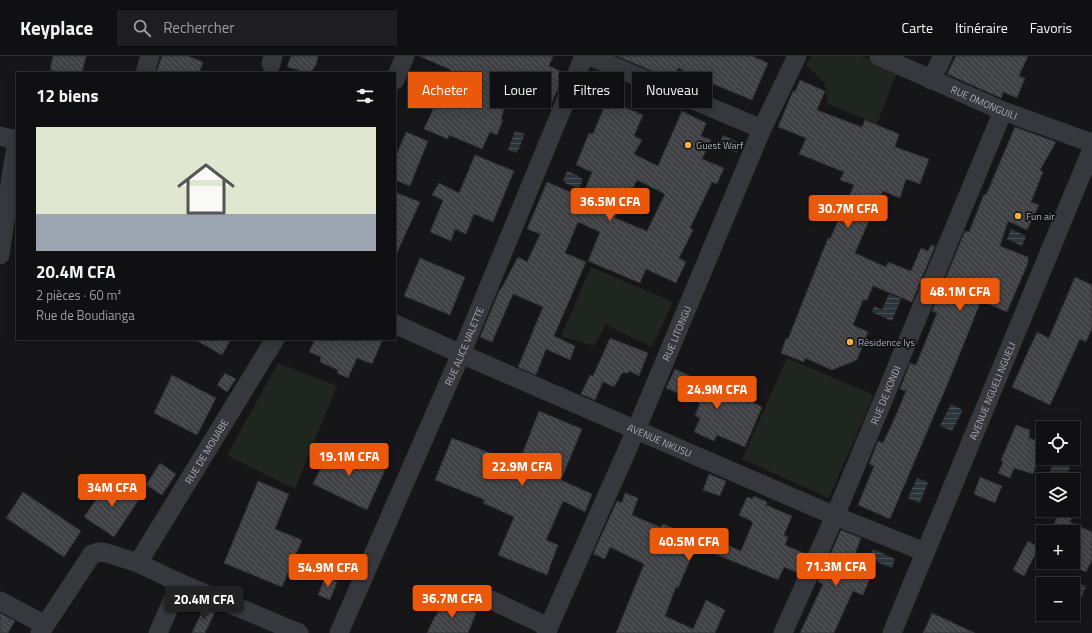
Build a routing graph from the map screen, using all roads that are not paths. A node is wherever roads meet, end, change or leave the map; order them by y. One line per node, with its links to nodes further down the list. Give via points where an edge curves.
1 (150, 56): 8 (street)
2 (405, 56): 9 (street)
3 (584, 56): 21 (street, RUE ALICE VALETTE)
4 (589, 56): 12 (street)
5 (797, 56): 12 (street, RUE LITONGU)
6 (879, 56): 10 (street, RUE DMONGUILI)
7 (943, 56): 10 (street)
8 (145, 72)
9 (396, 78)
10 (931, 80): 11 (street, RUE DMONGUILI)
11 (1003, 111): 15 (street, RUE DMONGUILI); 23 (street, RUE DE KONDI)
12 (762, 129): 22 (street, RUE LITONGU)
13 (0, 136): 14 (street)
14 (16, 141)
15 (1092, 143)
16 (16, 147): 18 (street)
17 (1092, 149): 24 (street, AVENUE NGUELI NGUELI)
18 (0, 255)
19 (396, 324): 21 (street, AVENUE NKUSU)
20 (274, 340): 25 (street, RUE DE MOUABE)
21 (461, 354): 22 (street, AVENUE NKUSU); 33 (street, RUE ALICE VALETTE)
22 (636, 430): 23 (street, AVENUE NKUSU); 30 (street, RUE LITONGU)
23 (835, 516): 24 (street, AVENUE NKUSU); 34 (street, RUE DE KONDI)
24 (925, 552): 35 (street, AVENUE NGUELI NGUELI)
25 (138, 563): 26 (street); 29 (street, via 107,553 92,554)
26 (180, 583): 31 (street); 32 (street)
27 (490, 600): 30 (street)
28 (0, 601): 29 (street)
29 (42, 629)
30 (547, 630)
31 (158, 633)
32 (299, 633)
33 (339, 633)
34 (783, 633)
35 (892, 633)

